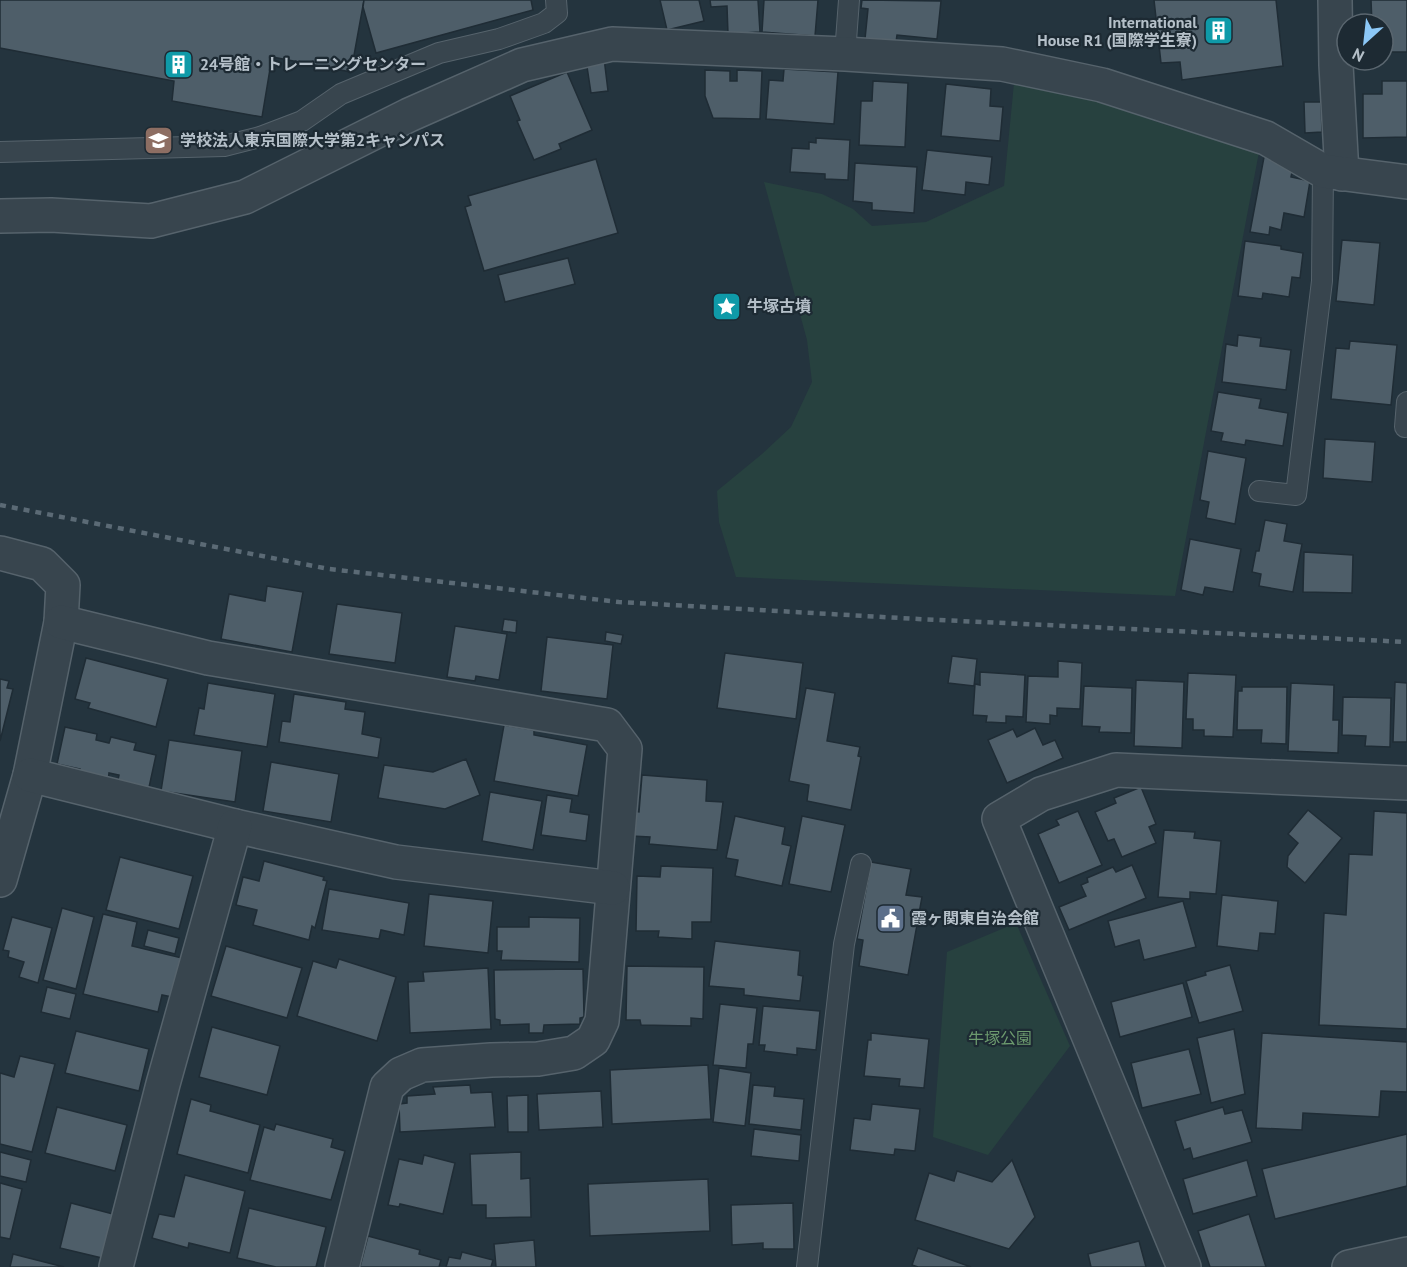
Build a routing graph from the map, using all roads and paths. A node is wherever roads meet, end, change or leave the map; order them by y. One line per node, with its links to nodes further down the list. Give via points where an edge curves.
1 (556, 0): 5 (lane, via 557,13 544,23 440,53 341,94 302,121 260,137 224,146)
2 (849, 0): 4 (lane)
3 (1335, 0): 6 (street)
4 (845, 54): 6 (street, via 1002,64 1102,86 1266,138); 8 (street, via 612,45 522,65 409,115 245,197 151,221)
5 (0, 152)
6 (1332, 173): 7 (street); 11 (lane, via 1296,495)
7 (1407, 182)
8 (0, 216)
9 (1407, 402): 10 (lane)
10 (1405, 427)
11 (1259, 491)
12 (0, 553): 13 (street, via 42,564 63,585)
13 (61, 622): 14 (street); 19 (street, via 208,658 606,725 625,748)
14 (30, 775): 16 (street); 18 (street)
15 (1407, 783): 24 (street, via 1116,770 1041,794 999,819)
16 (235, 826): 19 (street, via 396,862); 21 (street)
17 (861, 864): 23 (lane, via 844,944)
18 (0, 880)
19 (613, 888): 22 (street, via 602,1020 593,1040 565,1055 422,1065 401,1074 387,1087)
20 (1407, 1254): 25 (street)
21 (116, 1267)
22 (342, 1267)
23 (807, 1267)
24 (1184, 1267)
25 (1349, 1267)

